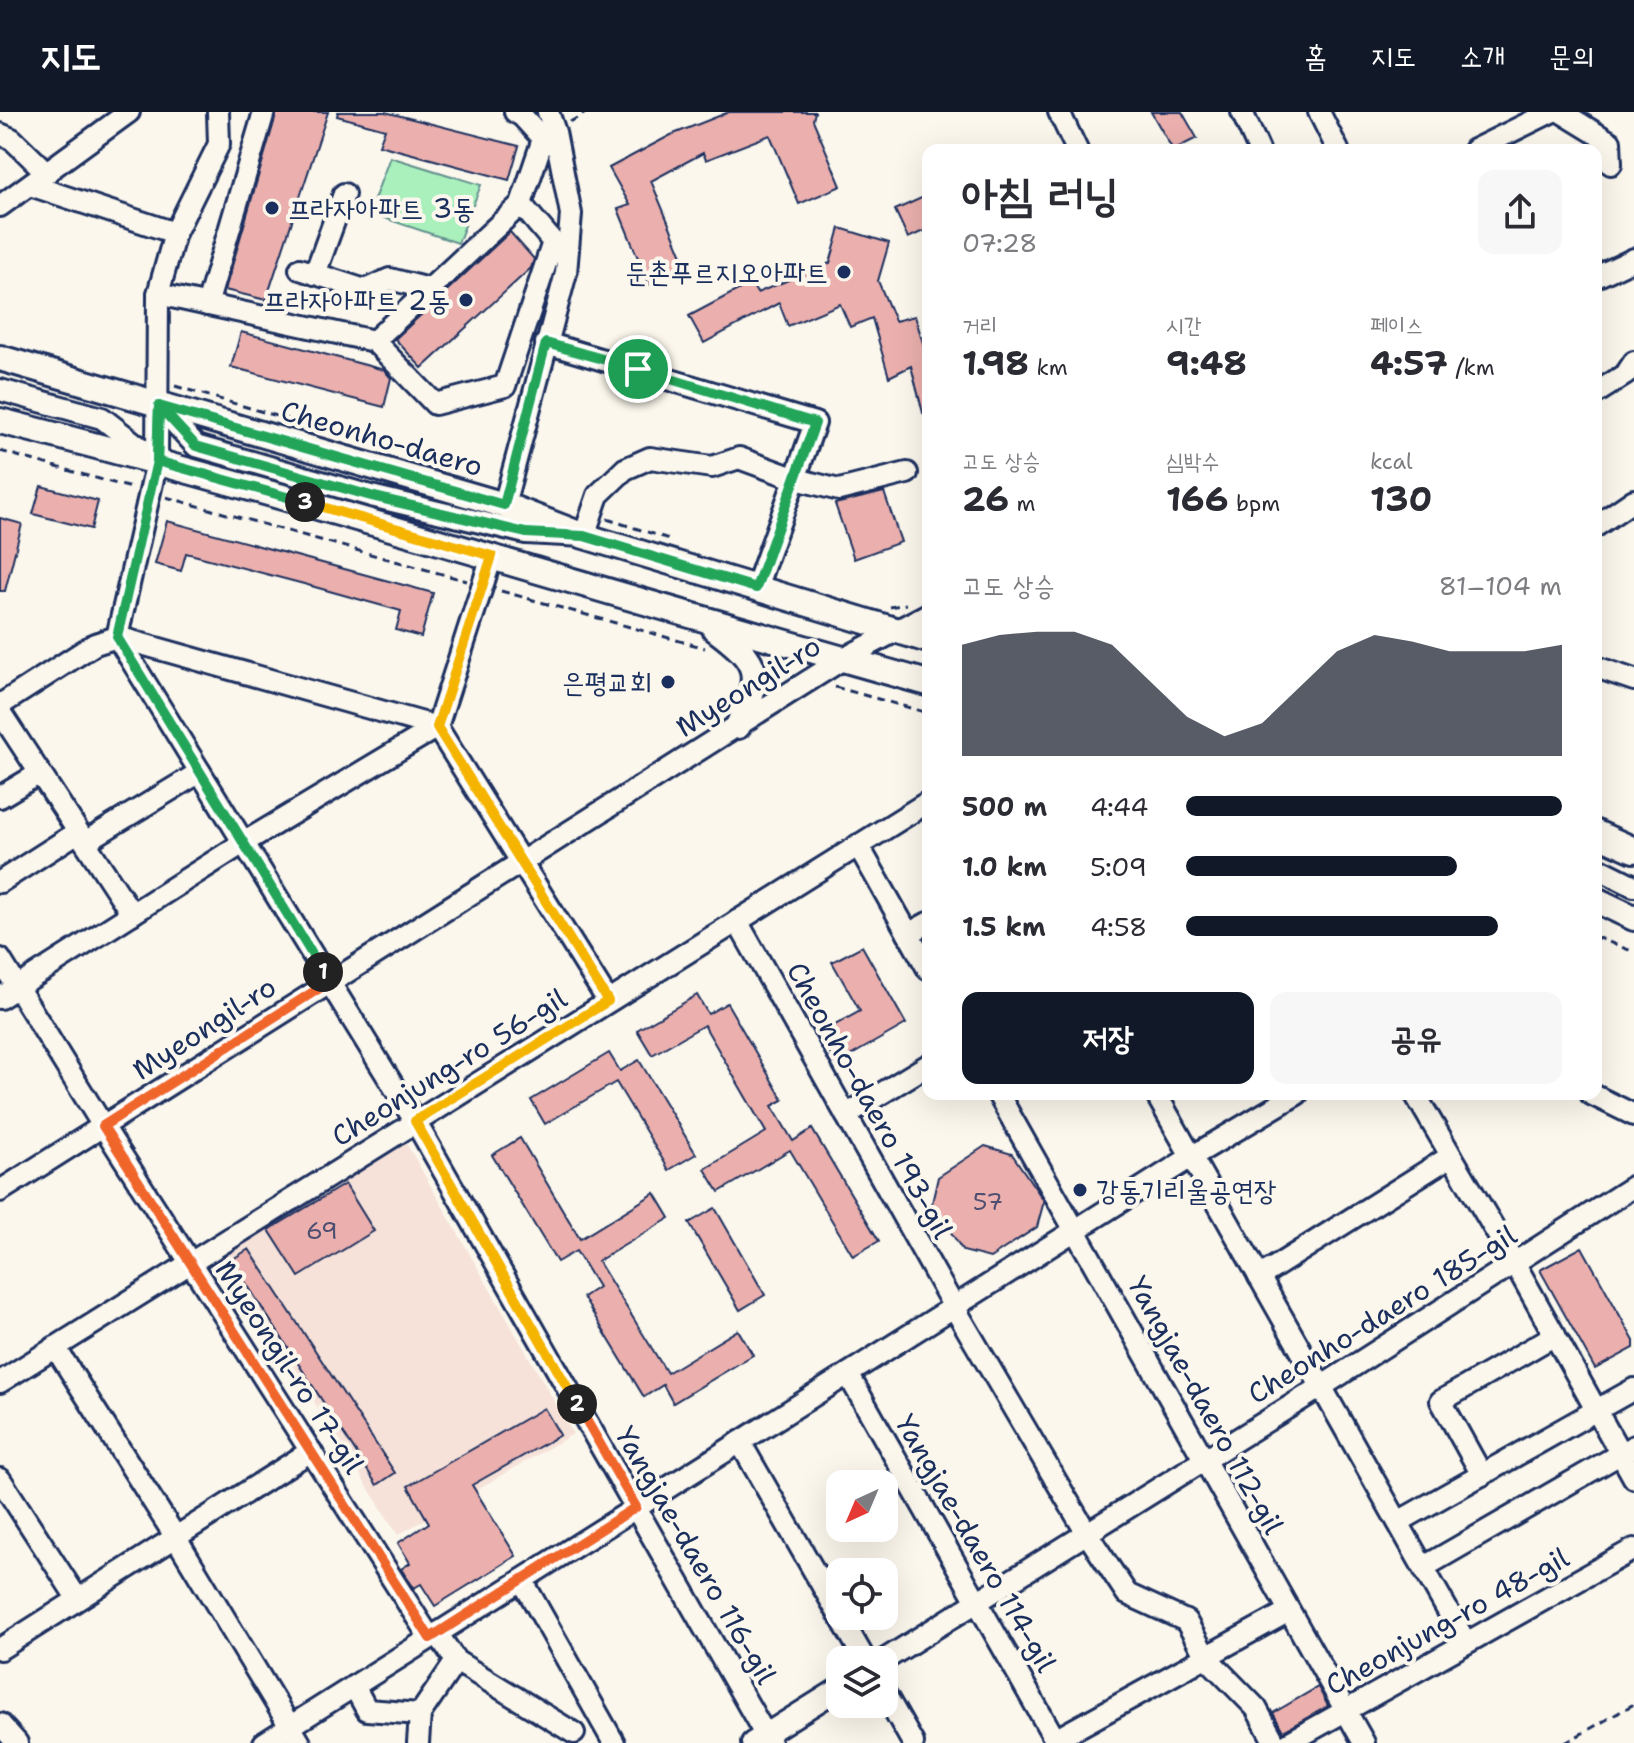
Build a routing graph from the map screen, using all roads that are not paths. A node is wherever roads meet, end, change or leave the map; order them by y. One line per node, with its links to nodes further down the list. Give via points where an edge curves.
1 (129, 112): 18 (street)
2 (218, 112): 22 (street, via 219,144)
3 (264, 112): 27 (street)
4 (515, 112): 20 (street, via 543,139)
5 (1059, 112): 13 (street)
6 (1242, 112): 14 (street)
7 (1319, 112): 15 (street)
8 (1551, 112): 11 (street)
9 (1561, 112): 17 (street, via 1615,137)
10 (554, 114): 29 (street, via 571,214 566,273)
11 (1520, 118): 16 (street)
12 (0, 134): 18 (street, via 12,139)
13 (1074, 144)
14 (1256, 144)
15 (1335, 144)
16 (1483, 144)
17 (1611, 164)
18 (39, 179): 21 (street); 22 (street)
19 (344, 194): 25 (street, via 307,272 365,290 390,279)
20 (521, 204): 25 (street); 28 (street, via 553,242 505,386 435,404)
21 (0, 206)
22 (175, 233): 26 (street)
23 (1634, 259): 24 (street)
24 (1602, 274)
25 (429, 289): 28 (street)
26 (158, 294): 27 (street); 34 (street)
27 (207, 305): 28 (street)
28 (374, 341)
29 (546, 343): 38 (street, via 815,423); 40 (street)
30 (0, 358): 34 (main road, Cheonho-daero)
31 (1631, 372): 32 (street)
32 (1602, 389)
33 (0, 390): 36 (street, via 102,418)
34 (159, 406): 36 (street); 40 (main road, Cheonho-daero); 42 (street, via 196,446 526,533)
35 (0, 421): 36 (main road)
36 (157, 461): 43 (main road); 48 (street)
37 (907, 473): 38 (street, via 839,490)
38 (796, 479): 42 (street, via 739,458 712,467 650,458 625,469 598,495); 44 (street)
39 (1634, 500): 41 (street)
40 (504, 505): 42 (main road, Cheonho-daero)
41 (1602, 522)
42 (584, 536): 44 (main road, Cheonho-daero)
43 (492, 556): 46 (main road); 57 (street)
44 (756, 588): 47 (main road, Cheonho-daero)
45 (920, 608): 47 (street, Myeongil-ro)
46 (703, 620): 50 (main road); 56 (main road, via 739,647 753,671 755,683)
47 (895, 631): 49 (main road, Cheonho-daero); 50 (street, Myeongil-ro)
48 (117, 637): 54 (street, via 95,644); 57 (street); 58 (street, Yangjae-daero 116-gil)
49 (922, 638)
50 (843, 659): 53 (main road); 56 (street, Myeongil-ro)
51 (1602, 669): 52 (street)
52 (1634, 680)
53 (922, 681)
54 (0, 705)
55 (0, 712): 59 (street)
56 (738, 726): 67 (street, Myeongil-ro)
57 (437, 727): 64 (street); 67 (street)
58 (200, 772): 63 (street); 64 (street, Yangjae-daero 116-gil)
59 (40, 773): 60 (street); 63 (street)
60 (0, 797)
61 (922, 806): 65 (street, Cheonjung-ro 56-gil)
62 (1602, 836): 66 (main road)
63 (82, 837): 69 (street); 74 (street)
64 (243, 843): 74 (street); 81 (street, Yangjae-daero 116-gil)
65 (858, 845): 76 (street, Cheonjung-ro 56-gil); 78 (street)
66 (1634, 850)
67 (520, 863): 81 (street, Myeongil-ro); 83 (street)
68 (1602, 870): 70 (street)
69 (0, 882)
70 (1634, 886)
71 (1602, 890): 73 (street)
72 (1602, 903): 75 (main road)
73 (1634, 912)
74 (132, 914): 82 (street)
75 (1634, 918)
76 (737, 921): 83 (street, Cheonjung-ro 56-gil); 90 (street, Cheonho-daero 193-gil)
77 (922, 926): 78 (street)
78 (908, 934): 79 (street)
79 (922, 958)
80 (0, 959): 82 (street, Myeongil-ro 17-gil)
81 (329, 982): 92 (street, Yangjae-daero 116-gil); 93 (street, Myeongil-ro)
82 (9, 992): 93 (street, Myeongil-ro 17-gil)
83 (608, 1001): 92 (street, Cheonjung-ro 56-gil)
84 (922, 1069): 90 (street)
85 (1602, 1099): 91 (street)
86 (1001, 1100): 98 (street, Yangjae-daero 112-gil)
87 (1159, 1100): 95 (street)
88 (1287, 1100): 95 (street)
89 (1418, 1100): 94 (street)
90 (846, 1115): 102 (street, Cheonho-daero 193-gil)
91 (1634, 1115)
92 (415, 1121): 99 (street, Cheonjung-ro 56-gil); 117 (street, Yangjae-daero 116-gil)
93 (103, 1126): 96 (street, Myeongil-ro); 99 (street, Myeongil-ro 17-gil)
94 (1451, 1156): 100 (street); 101 (street)
95 (1191, 1157): 98 (street); 101 (street)
96 (0, 1191)
97 (1631, 1196): 100 (street, Cheonho-daero 185-gil)
98 (1076, 1231): 102 (street); 113 (street, Yangjae-daero 112-gil)
99 (190, 1263): 104 (street, Cheonjung-ro 56-gil); 112 (street, Myeongil-ro 17-gil)
100 (1515, 1264): 103 (street); 107 (street, Cheonho-daero 185-gil)
101 (1259, 1277): 107 (street)
102 (954, 1307): 105 (street); 119 (street, Cheonho-daero 193-gil)
103 (1555, 1335): 109 (street); 114 (street, via 1441,1401)
104 (55, 1347): 106 (street, Cheonjung-ro 56-gil); 120 (street)
105 (848, 1374): 110 (street); 125 (street, Yangjae-daero 114-gil)
106 (0, 1382)
107 (1321, 1387): 113 (street, Cheonho-daero 185-gil); 118 (street)
108 (1634, 1389): 109 (street)
109 (1596, 1410): 111 (street); 114 (street)
110 (740, 1442): 117 (street); 129 (street)
111 (1627, 1450): 115 (street); 122 (street)
112 (311, 1451): 120 (street); 127 (street, Myeongil-ro 17-gil)
113 (1204, 1458): 119 (street, Cheonho-daero 185-gil); 126 (street, Yangjae-daero 112-gil)
114 (1482, 1475): 118 (street)
115 (1634, 1478)
116 (0, 1479): 124 (street)
117 (636, 1507): 123 (street); 143 (street, Yangjae-daero 116-gil)
118 (1398, 1522): 122 (street)
119 (1086, 1532): 125 (street, Cheonho-daero 185-gil); 132 (street, via 1127,1594 1186,1621)
120 (175, 1536): 124 (street); 142 (street)
121 (1634, 1549): 128 (street, Cheonjung-ro 48-gil)
122 (1424, 1567): 128 (street)
123 (522, 1580): 127 (street); 139 (street)
124 (77, 1598): 130 (street)
125 (976, 1601): 131 (street, Cheonho-daero 185-gil); 144 (street, Yangjae-daero 114-gil)
126 (1289, 1611): 132 (street, Yangjae-daero 114-gil); 136 (street, Yangjae-daero 112-gil)
127 (434, 1636): 133 (street, Myeongil-ro 17-gil); 134 (street)
128 (1466, 1643): 136 (street, Cheonjung-ro 48-gil)
129 (857, 1646)
130 (0, 1649)
131 (898, 1651)
132 (1206, 1657): 144 (street, Yangjae-daero 114-gil); 151 (street, via 1256,1708)
133 (456, 1661): 137 (street); 141 (street)
134 (354, 1686): 137 (street, via 367,1710); 142 (street)
135 (826, 1697): 143 (street)
136 (1346, 1711): 152 (street, Cheonjung-ro 48-gil); 153 (street, Yangjae-daero 112-gil)
137 (420, 1714): 147 (street)
138 (898, 1717): 150 (street)
139 (600, 1718): 141 (street); 149 (street)
140 (0, 1724): 145 (street)
141 (574, 1733): 148 (street)
142 (295, 1735): 146 (street)
143 (762, 1740)
144 (1056, 1742)
145 (17, 1743)
146 (264, 1743)
147 (418, 1743)
148 (555, 1743)
149 (614, 1743)
150 (913, 1743)
151 (1275, 1743)
152 (1288, 1743)
153 (1364, 1743)

